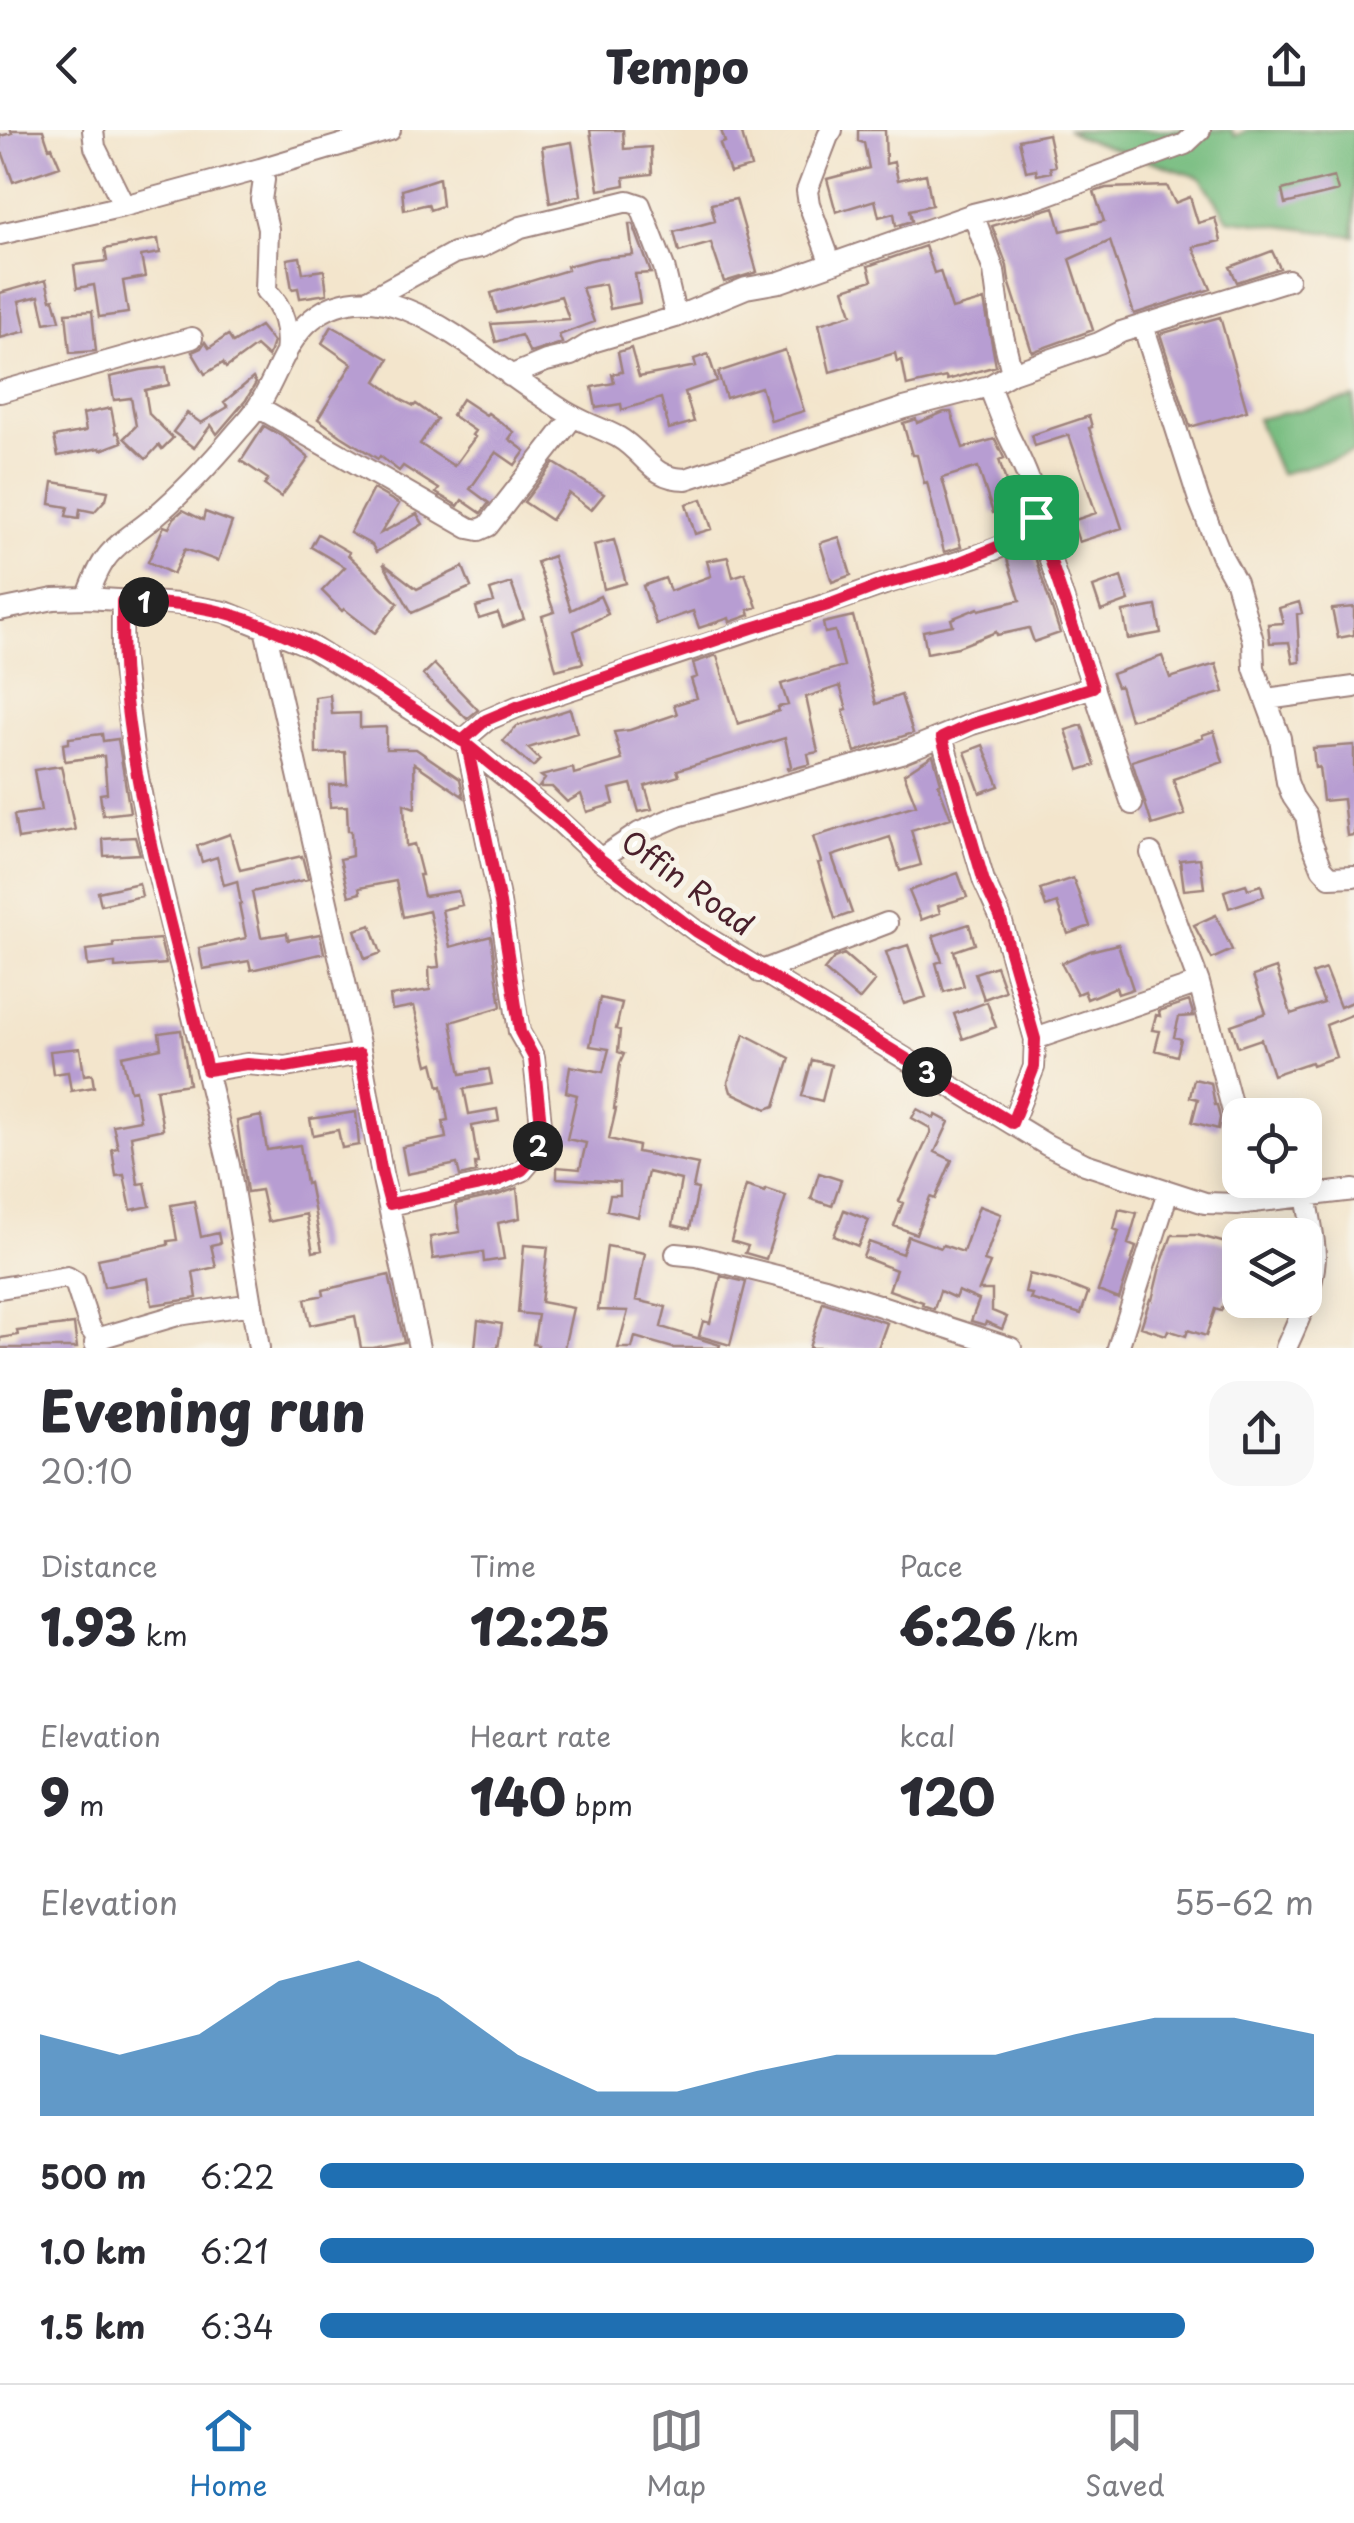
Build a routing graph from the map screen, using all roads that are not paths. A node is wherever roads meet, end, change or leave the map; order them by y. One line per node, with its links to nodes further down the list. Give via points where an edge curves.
1 (93, 130): 6 (street)
2 (390, 130): 5 (street)
3 (832, 130): 9 (street, via 808,192)
4 (1200, 130): 7 (street, via 1185,144 1122,168)
5 (260, 169): 6 (street); 15 (street, via 268,229 266,291 282,312)
6 (124, 206): 8 (street)
7 (972, 214): 9 (street); 16 (street, via 994,271)
8 (0, 234)
9 (831, 264): 12 (street)
10 (1288, 280): 13 (street)
11 (370, 299): 12 (street, via 454,253 521,227 628,201 640,205); 15 (street, via 308,321); 17 (street, via 422,314)
12 (676, 316): 17 (street)
13 (1144, 325): 16 (street); 29 (street, via 1199,500 1236,582)
14 (192, 338): 19 (street)
15 (286, 354): 20 (street)
16 (1012, 373): 18 (street)
17 (510, 376): 21 (street)
18 (990, 386): 21 (street, via 686,479 662,476 618,437); 22 (street, via 1027,475)
19 (0, 392)
20 (258, 407): 21 (street, via 479,530); 23 (street, via 198,477 110,552)
21 (573, 416)
22 (1036, 517): 27 (street); 31 (street, via 1024,536 948,567 517,707 486,720)
23 (87, 598): 24 (street, Offin Road); 25 (street, Offin Road)
24 (122, 601): 26 (street, Offin Road, via 224,612); 41 (street, via 134,756)
25 (0, 610)
26 (264, 628): 31 (street, Offin Road, via 338,662); 40 (street)
27 (1093, 687): 30 (street); 32 (street)
28 (1354, 687): 29 (street)
29 (1267, 699): 35 (street, via 1288,782 1322,868 1330,877)
30 (942, 738): 34 (street, via 678,816); 39 (street)
31 (465, 743): 34 (street, Offin Road); 51 (street, via 520,1032 534,1058 542,1134 522,1170)
32 (1132, 804)
33 (1151, 853): 38 (street)
34 (600, 859): 37 (street, Offin Road)
35 (1354, 876)
36 (887, 923): 37 (street)
37 (760, 972): 43 (street, Offin Road)
38 (1199, 983): 39 (street); 42 (street)
39 (1035, 1039): 43 (street, via 1034,1067)
40 (360, 1054): 41 (street, via 286,1067); 51 (street)
41 (207, 1070): 54 (street)
42 (1229, 1098)
43 (1012, 1123): 45 (street, Offin Road, via 1085,1164)
44 (1354, 1190): 46 (street, Offin Road)
45 (1168, 1192): 50 (street, Offin Road, via 1206,1203); 59 (street)
46 (1322, 1193)
47 (1255, 1198): 50 (street)
48 (1281, 1198): 50 (street, Offin Road)
49 (1307, 1198): 60 (street, via 1315,1260)
50 (1256, 1202)
51 (390, 1204): 57 (street)
52 (676, 1254): 58 (street, via 825,1288)
53 (0, 1288): 55 (street, via 67,1277 76,1282)
54 (252, 1304): 55 (street, via 178,1316); 56 (street)
55 (98, 1344)
56 (259, 1348)
57 (419, 1348)
58 (1011, 1348)
59 (1118, 1348)
60 (1286, 1348)

